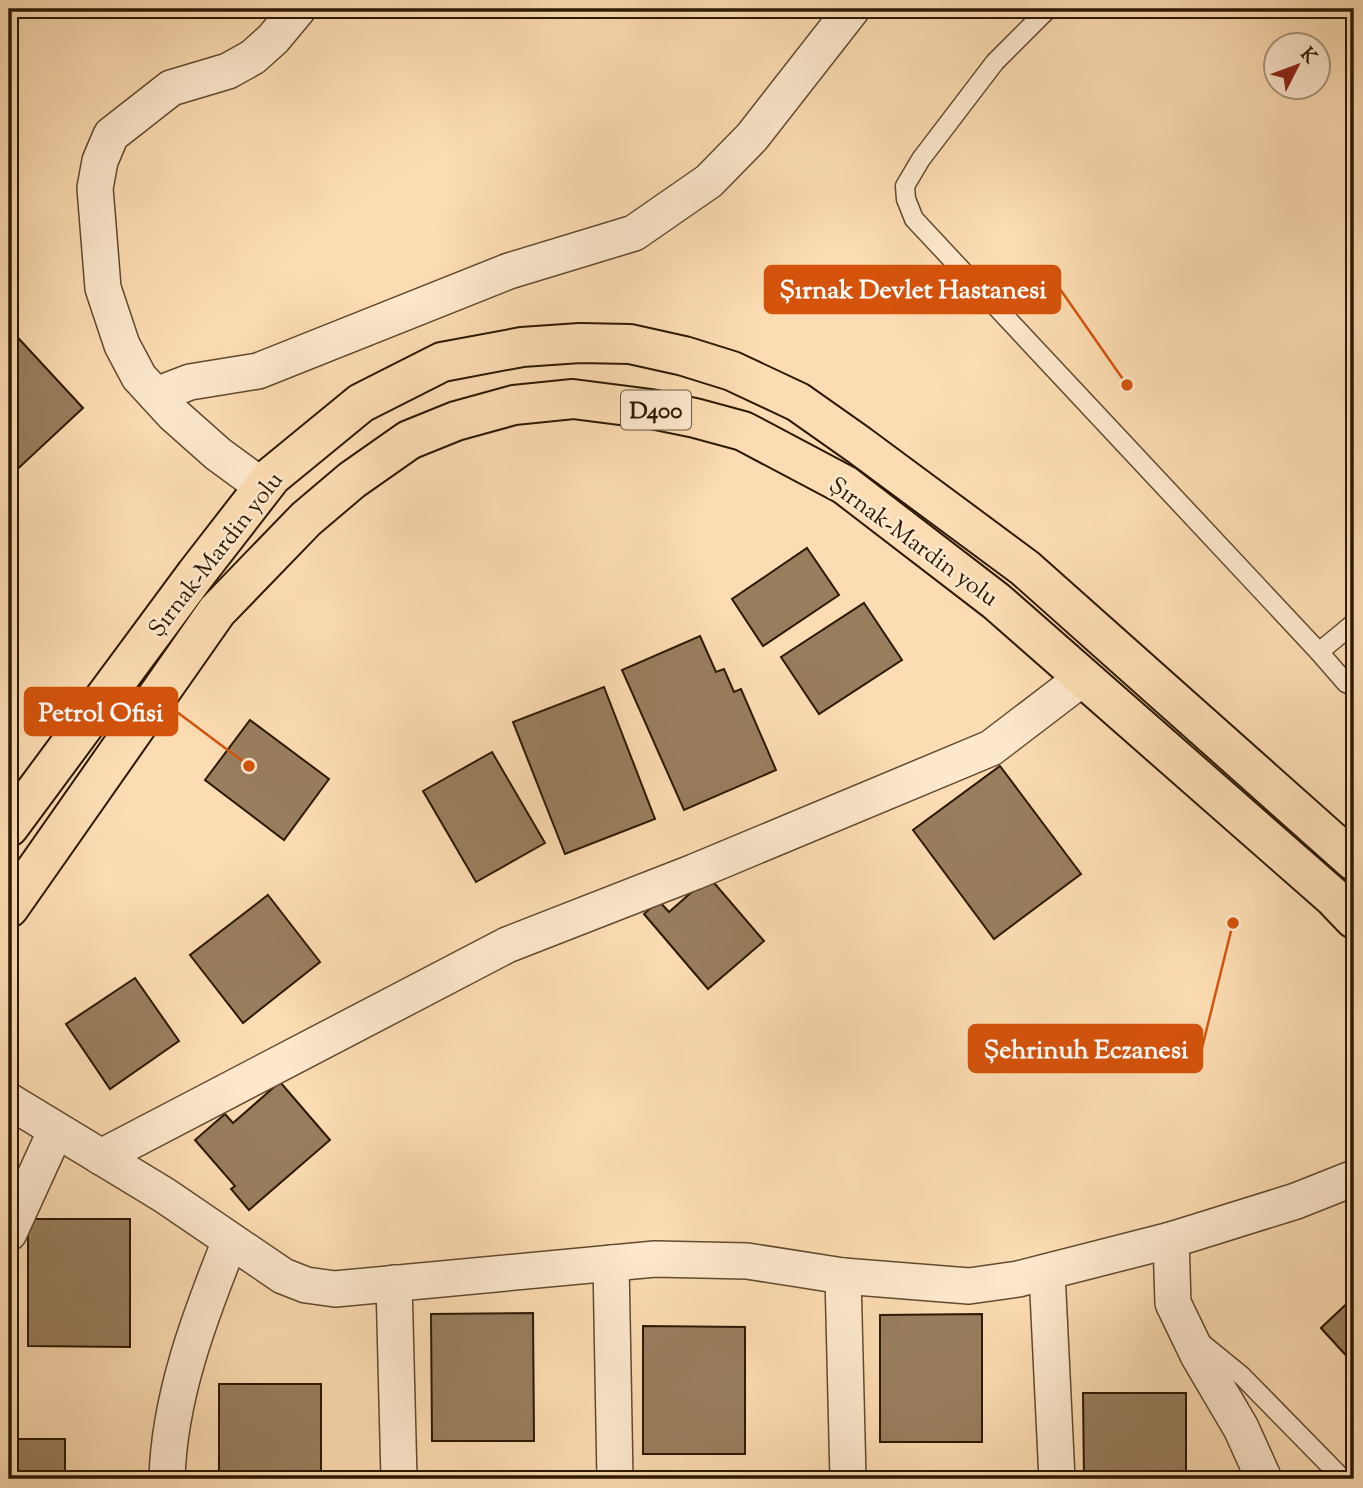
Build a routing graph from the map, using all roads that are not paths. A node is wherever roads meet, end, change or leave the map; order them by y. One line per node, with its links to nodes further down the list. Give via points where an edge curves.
1 (298, 9): 4 (street, via 253,57 228,71 172,88 136,113 111,135 100,161 95,188 103,288 122,345 139,377)
2 (852, 9): 4 (street, via 752,137 709,181 634,233 509,271 258,371 190,382)
3 (1048, 9): 7 (lane, via 995,62 921,159 905,186 914,219)
4 (156, 395): 5 (street, via 218,454)
5 (263, 487): 10 (highway, Şırnak-Mardin yolu / D400); 11 (highway, Şırnak-Mardin yolu / D400, via 361,403 442,362 522,346 630,344 732,371 798,402 1025,568)
6 (1354, 623): 7 (lane)
7 (1319, 652): 9 (lane)
8 (1084, 677): 12 (highway, Şırnak-Mardin yolu / D400, via 996,601 845,485 743,431 651,409 573,398 514,405 409,440 306,519 218,611); 13 (highway, Şırnak-Mardin yolu / D400); 16 (street, via 991,748 507,945)
9 (1352, 682)
10 (9, 827)
11 (1354, 861)
12 (9, 908)
13 (1354, 919)
14 (9, 1101): 15 (street)
15 (56, 1130): 16 (street); 18 (street)
16 (102, 1157): 20 (street)
17 (1354, 1178): 19 (street)
18 (9, 1233)
19 (1171, 1240): 22 (street); 25 (street, via 1173,1303)
20 (230, 1241): 24 (street, via 306,1286 334,1289); 26 (street, via 200,1317 176,1405)
21 (611, 1264): 23 (street, via 655,1259 747,1261); 24 (street); 28 (street)
22 (1047, 1272): 23 (street, via 969,1286); 30 (street)
23 (843, 1276): 29 (street)
24 (394, 1283): 27 (street)
25 (1187, 1332): 31 (street); 32 (lane, via 1242,1376)
26 (167, 1479)
27 (399, 1479)
28 (615, 1479)
29 (848, 1479)
30 (1056, 1479)
31 (1264, 1479)
32 (1343, 1479)

